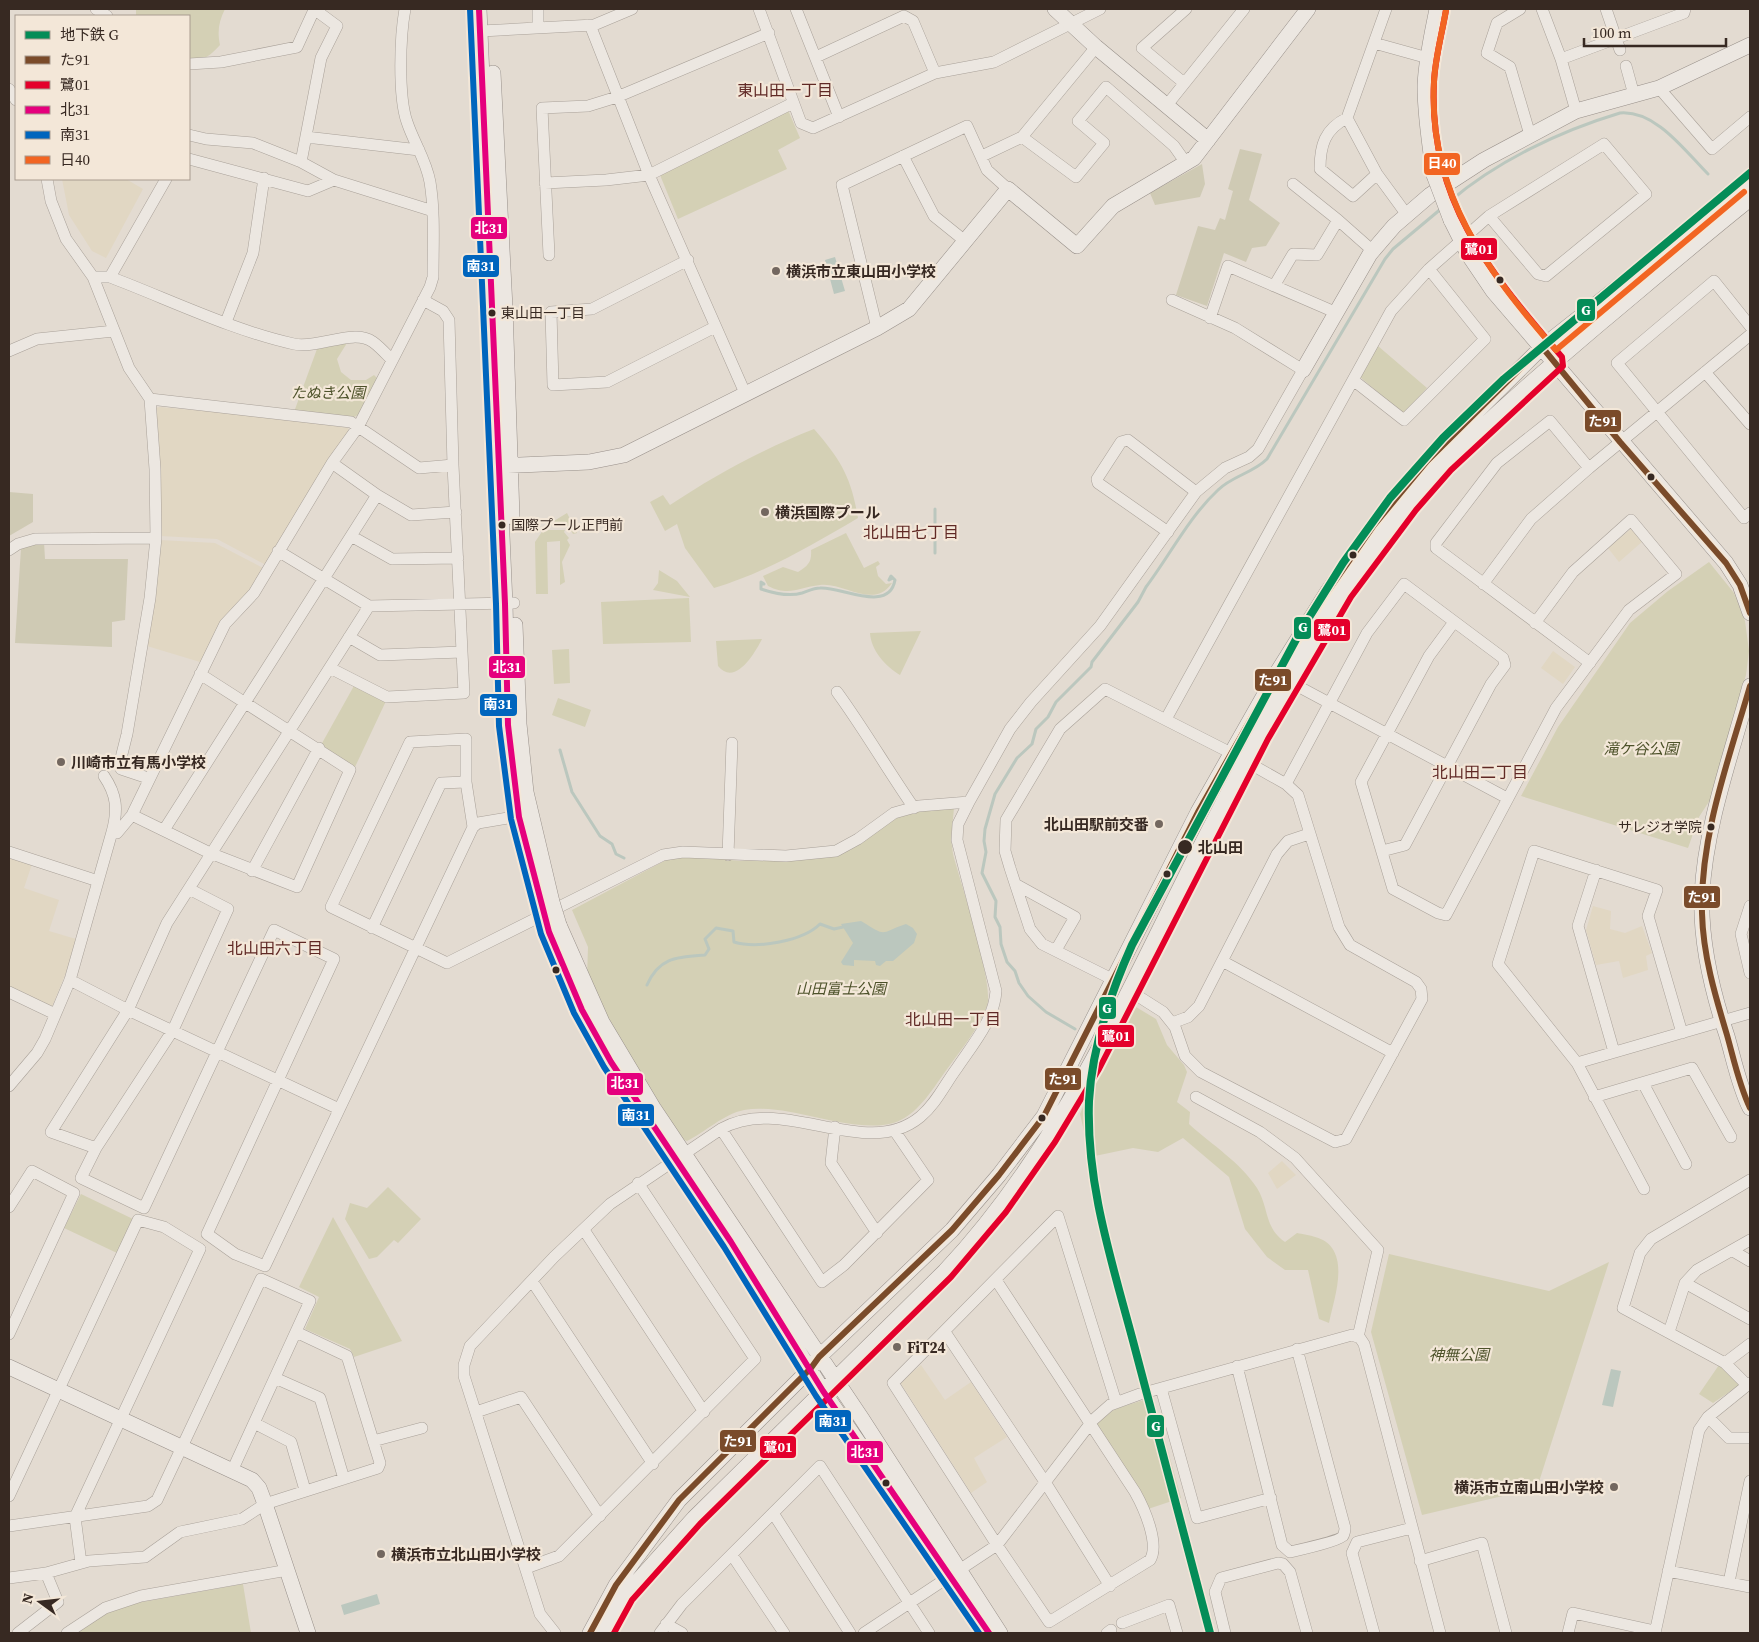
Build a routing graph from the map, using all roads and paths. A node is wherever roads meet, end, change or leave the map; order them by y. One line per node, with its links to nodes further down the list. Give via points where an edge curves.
1 (314, 9): 32 (street, via 297,47 221,62); 48 (street, via 337,26 321,58)
2 (405, 9): 50 (street, via 401,49 404,112)
3 (479, 9): 23 (street)
4 (489, 9): 23 (street)
5 (538, 9): 22 (street)
6 (632, 9): 20 (street)
7 (759, 9): 24 (street)
8 (796, 9): 29 (street)
9 (1055, 9): 21 (street)
10 (1100, 9): 21 (street)
11 (1186, 9): 35 (street, via 1142,48)
12 (1244, 9): 35 (street)
13 (1308, 9): 49 (street)
14 (1386, 9): 25 (street)
15 (1438, 9): 30 (street)
16 (1520, 9): 46 (street, via 1497,23 1488,54 1510,67)
17 (1542, 9): 31 (street)
18 (1606, 9): 27 (street)
19 (1685, 9): 27 (street, via 1684,13)
20 (590, 25): 22 (street); 38 (street)
21 (1072, 26): 26 (street); 34 (street, via 994,62)
22 (538, 27): 23 (street)
23 (486, 30): 105 (street, via 505,308)
24 (769, 33): 38 (street); 39 (street)
25 (1374, 42): 30 (street); 44 (street)
26 (1094, 44): 40 (street); 47 (street)
27 (1618, 44): 31 (street)
28 (1750, 45): 36 (street)
29 (816, 57): 34 (street, via 904,16 914,21); 42 (street)
30 (1428, 58): 72 (street, bridge, via 1426,118 1434,176)
31 (1561, 59): 41 (street)
32 (190, 64)
33 (1626, 66): 37 (street)
34 (935, 73): 42 (street)
35 (1184, 83): 40 (street)
36 (1659, 88): 37 (street); 43 (street, via 1712,149)
37 (1634, 95): 41 (street)
38 (617, 97): 57 (street); 62 (street, via 588,106 542,108)
39 (793, 103): 42 (street, via 801,123 813,128); 57 (street)
40 (1167, 106): 49 (street)
41 (1576, 111): 46 (street)
42 (839, 117)
43 (1750, 117)
44 (1347, 118): 56 (street); 56 (street, via 1335,124 1325,137 1320,149 1320,168 1353,196)
45 (190, 135): 54 (street, via 254,143)
46 (1530, 135): 68 (street, via 1430,195)
47 (1022, 137): 52 (street); 55 (street, via 1076,177 1104,143 1078,121 1106,87 1174,146)
48 (306, 138): 50 (street); 54 (street)
49 (1208, 140): 55 (street)
50 (419, 150): 67 (street, via 426,162)
51 (903, 156): 52 (street, via 968,126); 71 (street, via 934,216); 87 (street, via 842,185)
52 (982, 156): 65 (street, via 987,170)
53 (190, 159): 58 (street)
54 (301, 162): 61 (street)
55 (1186, 163): 65 (street, via 1113,206 1077,246)
56 (1377, 174): 68 (street)
57 (649, 175): 62 (street); 75 (street)
58 (264, 178): 61 (street, via 308,191); 84 (street, via 253,253)
59 (47, 180): 77 (street, via 66,239)
60 (165, 180): 78 (street)
61 (334, 180): 67 (street)
62 (545, 183): 74 (street)
63 (1750, 183): 90 (street)
64 (1293, 184): 70 (street)
65 (1008, 189): 71 (street)
66 (1750, 199): 93 (street)
67 (433, 211): 80 (street, via 434,277)
68 (1407, 216): 73 (street)
69 (1489, 216): 69 (street, via 1538,274 1546,276 1646,194 1604,144); 72 (street)
70 (1338, 220): 73 (street); 79 (street, via 1317,255 1293,254)
71 (964, 241): 87 (street, via 909,309)
72 (1461, 241): 76 (street); 90 (street, via 1493,291)
73 (1373, 251): 82 (street)
74 (549, 255)
75 (688, 260): 86 (street); 86 (street, via 592,309 551,312 553,385 607,382)
76 (1429, 269): 96 (street, via 1391,311); 96 (street, via 1485,339 1404,420)
77 (93, 277): 78 (street); 88 (street)
78 (110, 277): 84 (street)
79 (1274, 286): 82 (street); 83 (street, via 1228,266)
80 (424, 300): 92 (street); 104 (street, via 443,311 449,320)
81 (1172, 300): 83 (street)
82 (1337, 313): 94 (street)
83 (1210, 318): 94 (street, via 1235,328)
84 (226, 322): 92 (street, via 310,346 361,336 372,341)
85 (1750, 326): 99 (street, via 1714,281 1617,363)
86 (715, 327): 97 (street)
87 (877, 328): 97 (street)
88 (114, 331): 91 (street, via 37,339); 98 (street, via 129,368)
89 (1750, 334): 95 (street)
90 (1542, 347): 93 (street); 140 (street, via 1427,461 1374,525 1328,591)
91 (9, 351)
92 (392, 360): 101 (street)
93 (1555, 362): 102 (street); 130 (street, via 1445,464 1389,531 1339,601)
94 (1303, 370): 107 (street, via 1258,449 1225,468)
95 (1705, 372): 99 (street); 100 (street)
96 (1353, 380): 135 (street)
97 (746, 393): 105 (street, via 624,455 589,462)
98 (150, 399): 101 (street, via 350,422); 113 (street)
99 (1657, 412): 102 (street); 110 (street, via 1744,518)
100 (1750, 424)
101 (358, 427): 103 (street); 104 (street, via 418,468)
102 (1620, 442): 106 (street); 122 (street, via 1726,563 1740,585)
103 (332, 463): 108 (street); 115 (street)
104 (453, 465): 109 (street)
105 (504, 465): 119 (street)
106 (1589, 468): 118 (street, via 1531,519); 118 (street, via 1550,421 1497,463 1436,543 1436,548)
107 (1196, 492): 111 (street); 111 (street, via 1128,440 1121,442 1098,483)
108 (377, 495): 109 (street, via 411,515); 112 (street)
109 (456, 512): 116 (street)
110 (1750, 513)
111 (1168, 532): 148 (street, via 1100,626 1010,729)
112 (351, 536): 116 (street, via 392,559); 117 (street)
113 (156, 538): 114 (street, via 35,539); 144 (street, via 150,598 120,762 120,769)
114 (9, 550)
115 (278, 551): 117 (street); 129 (street, via 254,593 225,624)
116 (458, 558): 120 (street)
117 (324, 581): 121 (street); 134 (street)
118 (1483, 584): 124 (street)
119 (510, 603): 120 (street); 151 (street, via 508,725)
120 (461, 604): 121 (street); 126 (street)
121 (369, 606): 125 (street)
122 (1750, 613)
123 (1454, 622): 133 (street, via 1404,584 1366,633); 137 (street, via 1429,656); 142 (street, via 1503,658 1505,665)
124 (1535, 623): 127 (street); 127 (street, via 1573,572 1631,520 1676,574 1628,610)
125 (349, 638): 126 (street, via 380,655); 128 (street)
126 (462, 652): 128 (street, via 464,693 387,697)
127 (1590, 663): 147 (street, via 1556,708)
128 (330, 668): 136 (street)
129 (200, 674): 134 (street); 144 (street)
130 (1290, 682): 133 (street); 141 (street)
131 (1750, 686): 178 (street, via 1703,871 1702,929)
132 (837, 692): 149 (street, via 868,734 881,760)
133 (1329, 702): 137 (street); 146 (street)
134 (246, 703): 136 (street); 153 (street)
135 (1166, 719): 140 (street); 163 (street, via 1105,689 1060,729 1006,820 1006,851)
136 (290, 730): 139 (street); 158 (street)
137 (1386, 733): 142 (street); 156 (street, via 1361,782)
138 (732, 743): 159 (street)
139 (319, 748): 161 (street); 161 (street, via 350,770 296,888)
140 (1231, 753): 141 (street); 172 (street)
141 (1246, 761): 146 (street); 173 (street)
142 (1446, 765): 147 (street); 156 (street, via 1404,845)
143 (104, 776): 154 (street, via 116,801)
144 (148, 778): 150 (street)
145 (466, 782): 152 (street); 166 (street, via 441,783); 166 (street, via 466,739 410,742 331,907)
146 (1286, 784): 155 (street, via 1298,796)
147 (1507, 798): 156 (street, via 1446,915 1392,889)
148 (969, 802): 149 (street); 195 (street, via 958,824 957,840 996,991 995,1007 929,1109)
149 (914, 808): 159 (street, via 894,813 836,851 786,856)
150 (132, 815): 153 (street); 154 (street, via 117,833)
151 (524, 816): 152 (street, via 478,823); 198 (street, bridge, via 554,929 582,1010 611,1062)
152 (473, 827): 167 (street)
153 (164, 830): 158 (street)
154 (112, 832): 162 (street)
155 (1309, 834): 169 (street, via 1288,842 1277,854); 184 (street, via 1339,927 1350,945 1409,977 1421,988 1422,999)
156 (1382, 851)
157 (9, 852): 162 (street)
158 (210, 853): 161 (street); 164 (street)
159 (728, 855): 167 (street, via 683,852 663,856 447,962)
160 (1596, 870): 181 (street, via 1657,890 1648,916); 183 (street, via 1578,926); 185 (street, via 1534,851 1498,964)
161 (252, 871)
162 (98, 881): 171 (street)
163 (1017, 885): 168 (street, via 1030,929 1042,944); 168 (street, via 1075,917)
164 (189, 888): 175 (street, via 167,923); 180 (street, via 228,909)
165 (1750, 906): 170 (street, via 1741,934)
166 (372, 928): 167 (street)
167 (416, 950): 192 (street)
168 (1056, 950): 172 (street)
169 (1222, 961): 179 (street, via 1199,1006 1188,1016); 184 (street)
170 (1750, 973)
171 (70, 980): 175 (street); 177 (street)
172 (1114, 980): 220 (street, via 1044,1116 999,1176 952,1230)
173 (1130, 991): 179 (street, via 1163,1012); 225 (street, via 1060,1119 976,1236 905,1313)
174 (9, 992): 177 (street)
175 (128, 1010): 180 (street); 197 (street, via 50,1132)
176 (1750, 1013): 178 (street)
177 (55, 1014): 188 (street, via 37,1053)
178 (1722, 1021): 181 (street); 191 (street)
179 (1172, 1023): 184 (street, via 1185,1056 1201,1072 1336,1142 1346,1139)
180 (173, 1030): 182 (street); 197 (street)
181 (1682, 1033): 183 (street)
182 (217, 1050): 186 (street); 186 (street, via 274,930 334,960); 197 (street, via 144,1208 82,1178)
183 (1614, 1052): 185 (street)
184 (1393, 1053)
185 (1576, 1063): 190 (street)
186 (279, 1080): 192 (street); 192 (street, via 207,1234 235,1254 265,1266)
187 (1643, 1083): 190 (street); 196 (street, via 1692,1068); 199 (street)
188 (9, 1086)
189 (1196, 1097): 217 (street, via 1260,1132 1295,1158 1378,1250)
190 (1594, 1097): 202 (street)
191 (1750, 1108)
192 (339, 1109)
193 (835, 1127): 194 (street, via 769,1116 736,1121); 195 (street, via 867,1132); 205 (street, via 831,1163)
194 (721, 1129): 198 (street); 205 (street, via 822,1282)
195 (894, 1130): 205 (street, via 928,1180)
196 (1730, 1137)
197 (96, 1148)
198 (680, 1156): 201 (street); 220 (street)
199 (1686, 1164)
200 (1750, 1180): 215 (street, via 1651,1239 1640,1253 1623,1308)
201 (638, 1183): 204 (street, via 610,1204); 232 (street, via 755,1359)
202 (1644, 1189)
203 (9, 1207): 216 (street, via 32,1171 74,1193)
204 (584, 1230): 210 (street); 232 (street)
205 (876, 1233)
206 (1750, 1240): 207 (street)
207 (1733, 1251): 208 (street); 211 (street, via 1697,1270)
208 (1750, 1261)
209 (996, 1280): 214 (street); 230 (street, via 1058,1216); 236 (street)
210 (532, 1281): 231 (street, via 470,1346 464,1376); 241 (street)
211 (1686, 1283): 212 (street); 215 (street)
212 (1750, 1319)
213 (296, 1332): 224 (street); 239 (street, via 347,1356); 240 (street, via 310,1301 261,1279)
214 (945, 1332): 245 (street); 255 (street, via 893,1383)
215 (1669, 1332): 221 (street)
216 (9, 1334)
217 (1358, 1337): 219 (street, via 1352,1335); 254 (street, via 1364,1344)
218 (1750, 1344): 221 (street)
219 (1297, 1349): 222 (street); 248 (street, via 1345,1528 1344,1536 1314,1548 1290,1552 1282,1545)
220 (815, 1363): 225 (street); 229 (street); 277 (street, via 679,1500 616,1585)
221 (1725, 1363): 226 (street)
222 (1237, 1366): 227 (street); 248 (street)
223 (9, 1367): 228 (street)
224 (275, 1378): 235 (street); 243 (street, via 320,1398)
225 (834, 1380): 229 (street); 262 (street, via 862,1419)
226 (1749, 1384): 233 (street)
227 (1161, 1388): 230 (street); 248 (street, via 1197,1518)
228 (58, 1390): 234 (street); 234 (street, via 138,1220 164,1227 200,1249); 247 (street)
229 (823, 1391): 262 (street); 278 (street, via 694,1518 625,1595)
230 (1116, 1402): 236 (street)
231 (476, 1412): 252 (street, via 521,1397); 259 (street)
232 (704, 1412): 241 (street)
233 (1708, 1417): 238 (street, via 1729,1438); 261 (street, via 1695,1440)
234 (119, 1418): 240 (street); 251 (street)
235 (254, 1423): 242 (street); 246 (street, via 291,1442)
236 (1091, 1423): 245 (street); 266 (street, via 1144,1510 1154,1546 1150,1560)
237 (422, 1428): 239 (street)
238 (1750, 1438)
239 (373, 1441): 243 (street, via 380,1463 378,1468)
240 (182, 1448): 242 (street); 251 (street, via 157,1500 148,1506)
241 (653, 1464): 252 (street)
242 (232, 1471): 249 (street, via 252,1480)
243 (344, 1479): 246 (street)
244 (1750, 1481): 265 (street)
245 (1045, 1482): 255 (street); 266 (street)
246 (305, 1490): 249 (street)
247 (9, 1496)
248 (1271, 1498)
249 (265, 1504): 258 (street, via 242,1519 180,1532 145,1557); 260 (street)
250 (773, 1513): 256 (street); 268 (street, via 820,1466); 281 (street)
251 (75, 1516): 253 (street); 258 (street)
252 (600, 1516): 259 (street, via 559,1556)
253 (9, 1526)
254 (1412, 1528): 257 (street); 290 (street, via 1357,1542 1354,1546 1352,1553)
255 (997, 1545): 262 (street); 269 (street)
256 (732, 1555): 270 (street); 280 (street)
257 (1420, 1561): 291 (street); 292 (street, via 1482,1544)
258 (81, 1563): 263 (street)
259 (526, 1568): 276 (street, via 540,1614)
260 (288, 1570): 274 (street, via 141,1596 105,1608); 275 (street)
261 (1668, 1571): 265 (street); 272 (street)
262 (954, 1572): 268 (street); 284 (street); 285 (street)
263 (46, 1573): 264 (street); 273 (street, via 58,1602)
264 (9, 1578)
265 (1729, 1582): 267 (street)
266 (1110, 1586): 269 (street)
267 (1750, 1587)
268 (909, 1603): 282 (street); 283 (street)
269 (1049, 1622): 286 (street)
270 (663, 1629): 279 (street)
271 (1116, 1630): 287 (street, via 1170,1605)
272 (1655, 1632): 293 (street, via 1573,1613)
273 (18, 1633)
274 (67, 1633)
275 (308, 1633)
276 (555, 1633)
277 (590, 1633)
278 (604, 1633)
279 (682, 1633)
280 (784, 1633)
281 (850, 1633)
282 (864, 1633)
283 (929, 1633)
284 (989, 1633)
285 (1000, 1633)
286 (1055, 1633)
287 (1177, 1633)
288 (1225, 1633): 289 (street, via 1214,1592 1221,1578 1278,1563 1284,1564 1290,1572)
289 (1307, 1633)
290 (1374, 1633)
291 (1440, 1633)
292 (1506, 1633)
293 (1568, 1633)

